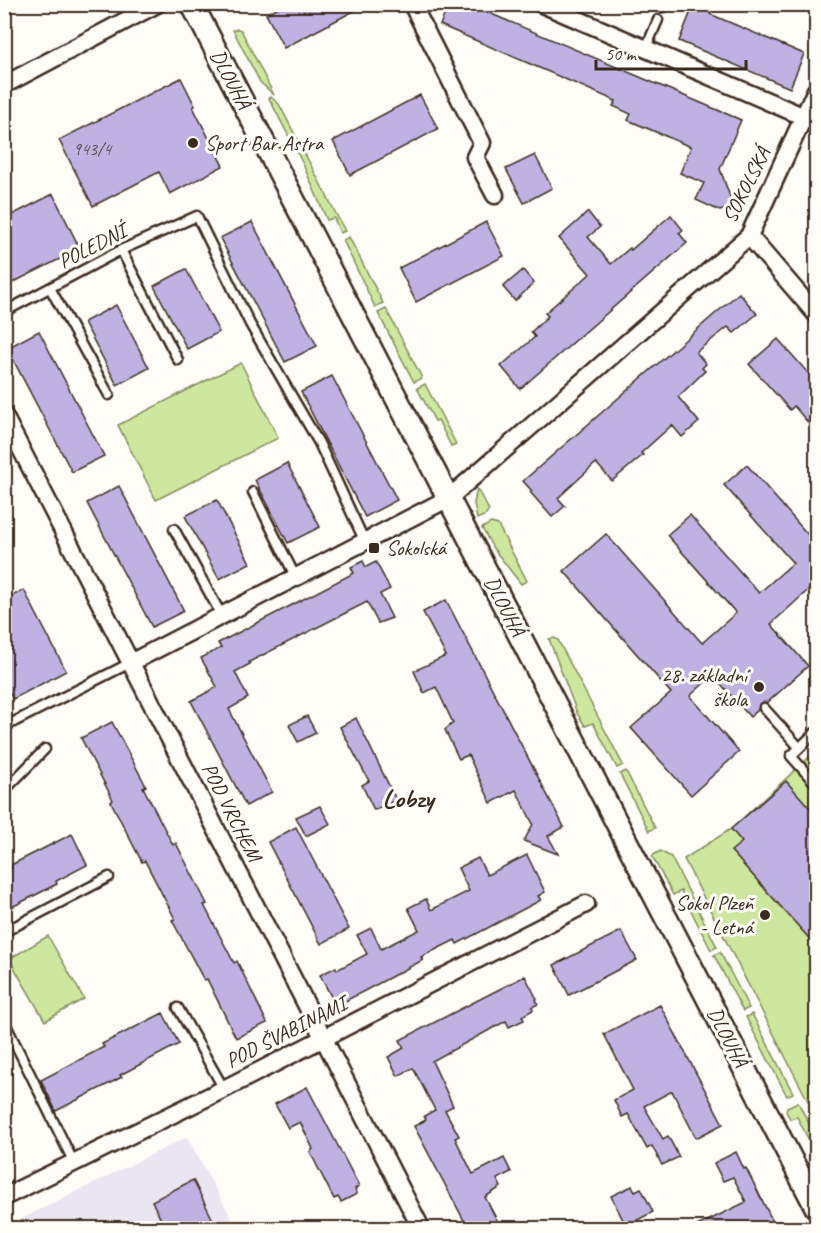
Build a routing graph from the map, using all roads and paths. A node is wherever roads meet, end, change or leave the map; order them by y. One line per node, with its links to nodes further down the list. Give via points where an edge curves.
1 (157, 4): 7 (street)
2 (192, 4): 20 (street, DLOUHÁ)
3 (412, 4): 10 (street, via 482,143 475,157)
4 (542, 4): 6 (street)
5 (658, 20): 6 (lane)
6 (646, 48): 9 (street)
7 (4, 85)
8 (816, 90): 9 (street, SOKOLSKÁ)
9 (811, 119): 11 (street, SOKOLSKÁ)
10 (495, 195)
11 (749, 236): 15 (street); 20 (street, SOKOLSKÁ)
12 (122, 250): 13 (lane, POLEDNÍ); 16 (lane); 22 (lane, POLEDNÍ, via 197,216 250,324 319,443)
13 (50, 288): 14 (lane, POLEDNÍ); 17 (lane)
14 (4, 312)
15 (816, 314)
16 (178, 360)
17 (109, 395)
18 (4, 416): 25 (street, POD VRCHEM)
19 (253, 492): 23 (lane)
20 (449, 498): 22 (street, SOKOLSKÁ); 42 (street, DLOUHÁ)
21 (174, 529): 24 (lane)
22 (366, 542): 23 (street, SOKOLSKÁ)
23 (296, 578): 24 (street, SOKOLSKÁ)
24 (222, 616): 25 (street, SOKOLSKÁ)
25 (130, 663): 27 (lane); 38 (street, POD VRCHEM)
26 (764, 708): 29 (lane)
27 (4, 727)
28 (816, 732): 29 (lane)
29 (798, 747): 31 (lane, via 791,756)
30 (45, 749): 32 (lane)
31 (816, 784)
32 (4, 791)
33 (109, 877): 35 (lane)
34 (586, 903): 38 (street, POD ŠVABINAMI)
35 (4, 932)
36 (178, 1008): 39 (lane)
37 (4, 1021): 40 (lane)
38 (322, 1039): 39 (street, POD ŠVABINAMI); 43 (street, POD VRCHEM)
39 (224, 1089): 40 (street, POD ŠVABINAMI)
40 (74, 1163): 41 (street, POD ŠVABINAMI)
41 (4, 1197)
42 (816, 1208)
43 (421, 1228)

